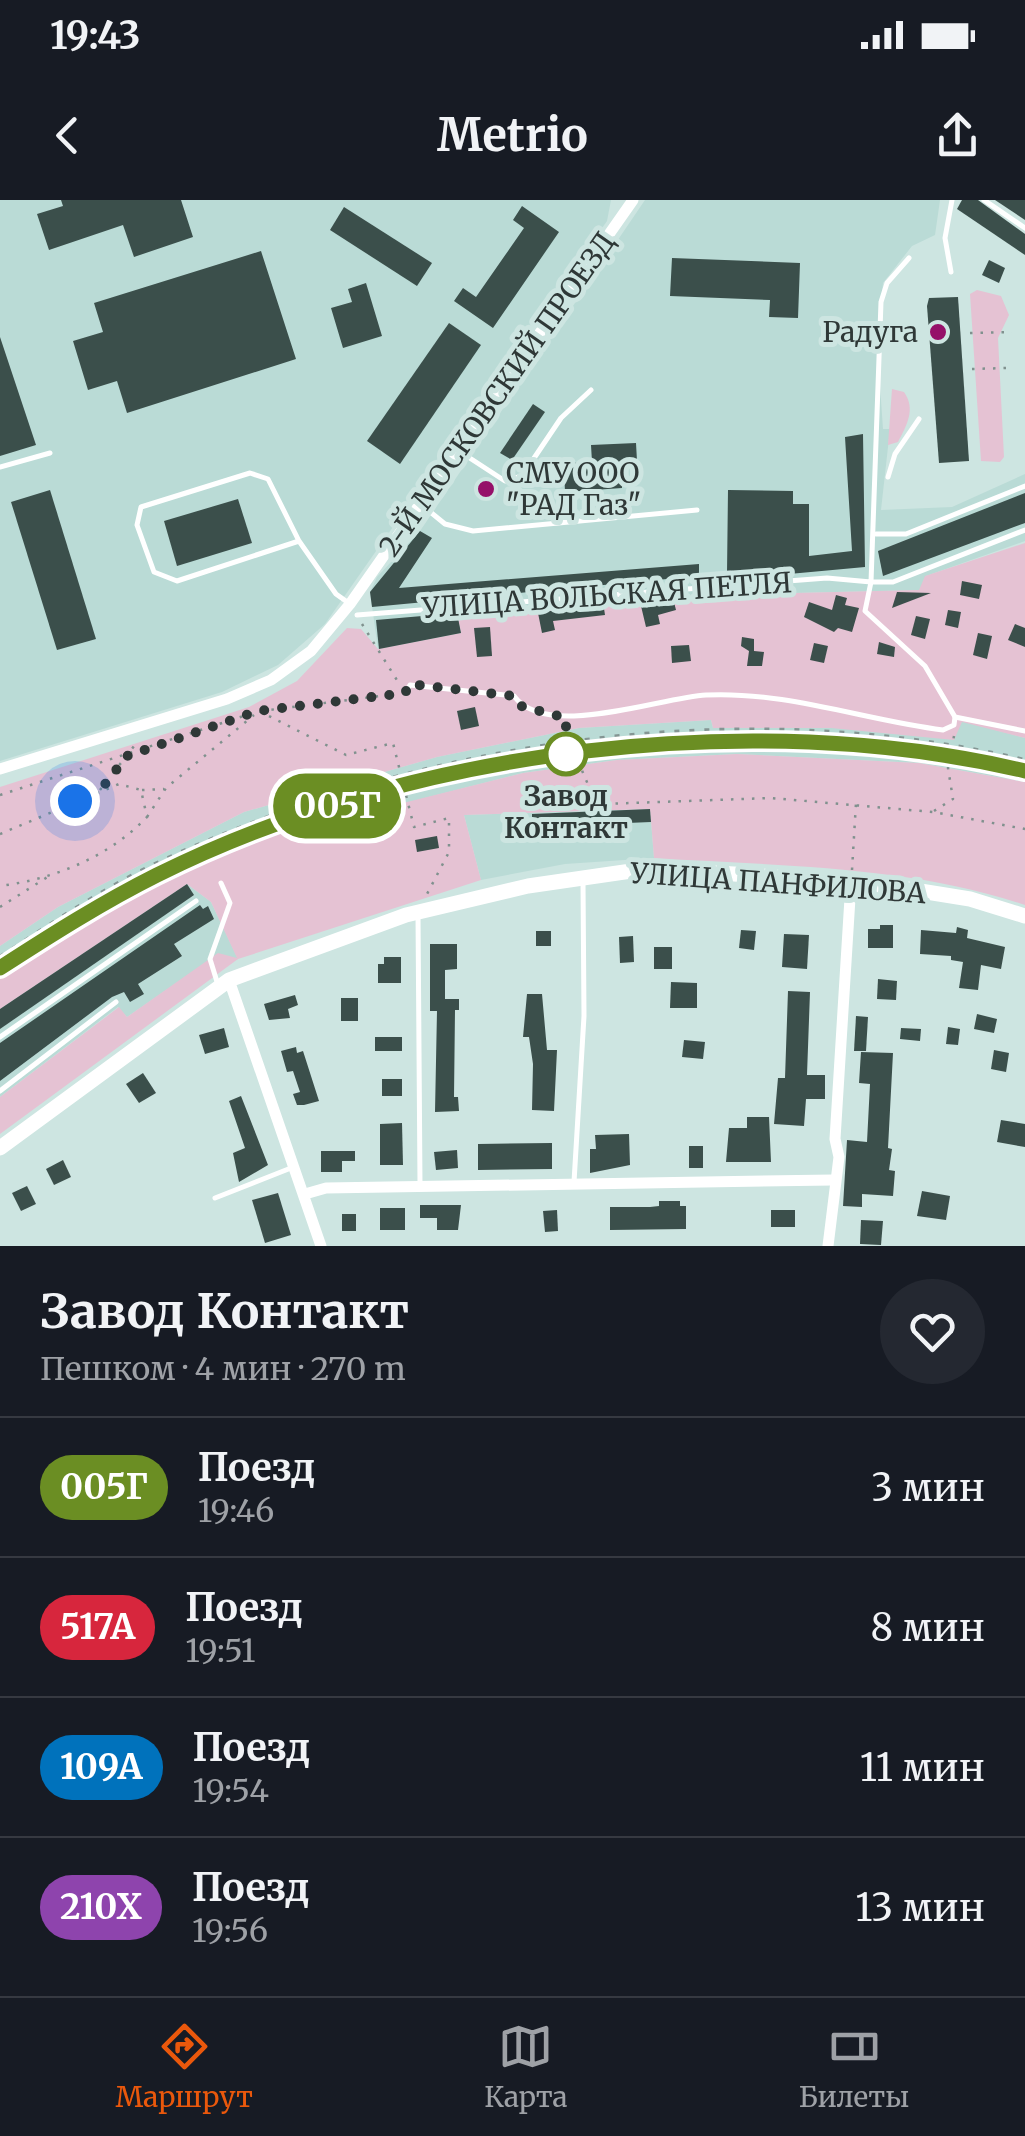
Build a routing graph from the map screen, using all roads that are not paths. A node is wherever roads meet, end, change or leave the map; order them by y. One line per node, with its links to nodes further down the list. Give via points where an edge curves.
1 (633, 200): 9 (street, 2-Й МОСКОВСКИЙ ПРОЕЗД)
2 (952, 200): 6 (lane, via 945,238)
3 (984, 200): 4 (lane)
4 (1025, 228)
5 (909, 258): 17 (lane, via 881,302)
6 (951, 272)
7 (592, 390): 9 (lane, via 561,418 522,476 505,481)
8 (919, 420): 12 (lane, via 895,454)
9 (459, 451): 14 (street, 2-Й МОСКОВСКИЙ ПРОЕЗД)
10 (50, 453): 11 (lane)
11 (0, 467)
12 (888, 478)
13 (1025, 486): 17 (lane, via 906,534)
14 (420, 504): 15 (lane, via 446,524 473,531); 20 (street, 2-Й МОСКОВСКИЙ ПРОЕЗД, via 360,588)
15 (697, 510)
16 (1025, 530): 19 (lane, УЛИЦА ВОЛЬСКАЯ ПЕТЛЯ, via 893,582)
17 (876, 534): 19 (lane)
18 (299, 540): 18 (lane, via 268,479 250,473 141,508 137,525 154,572 178,582); 20 (lane)
19 (871, 582): 20 (lane, УЛИЦА ВОЛЬСКАЯ ПЕТЛЯ, via 827,578); 22 (lane, via 865,611 925,666)
20 (353, 609): 24 (street, 2-Й МОСКОВСКИЙ ПРОЕЗД, via 271,680)
21 (405, 693): 22 (lane, via 410,684 514,696 521,706 566,718 707,695 786,700 943,730 954,725)
22 (954, 717): 23 (lane)
23 (1025, 731)
24 (0, 769)
25 (582, 875): 26 (main road, УЛИЦА ПАНФИЛОВА, via 645,870); 29 (main road, УЛИЦА ПАНФИЛОВА); 38 (lane, via 584,1016)
26 (852, 876): 30 (main road, УЛИЦА ПАНФИЛОВА); 37 (street)
27 (220, 883): 31 (lane, via 230,903 210,959)
28 (196, 901): 33 (lane)
29 (418, 912): 31 (main road, УЛИЦА ПАНФИЛОВА); 39 (lane)
30 (1025, 916)
31 (224, 984): 35 (main road, УЛИЦА ПАНФИЛОВА); 36 (street)
32 (116, 1002): 34 (lane)
33 (0, 1038)
34 (0, 1091)
35 (0, 1148)
36 (295, 1166): 40 (street); 41 (lane)
37 (834, 1180): 38 (street); 43 (street)
38 (574, 1183): 39 (street)
39 (420, 1188): 40 (street)
40 (305, 1194): 42 (street)
41 (215, 1198)
42 (322, 1246)
43 (828, 1246)

